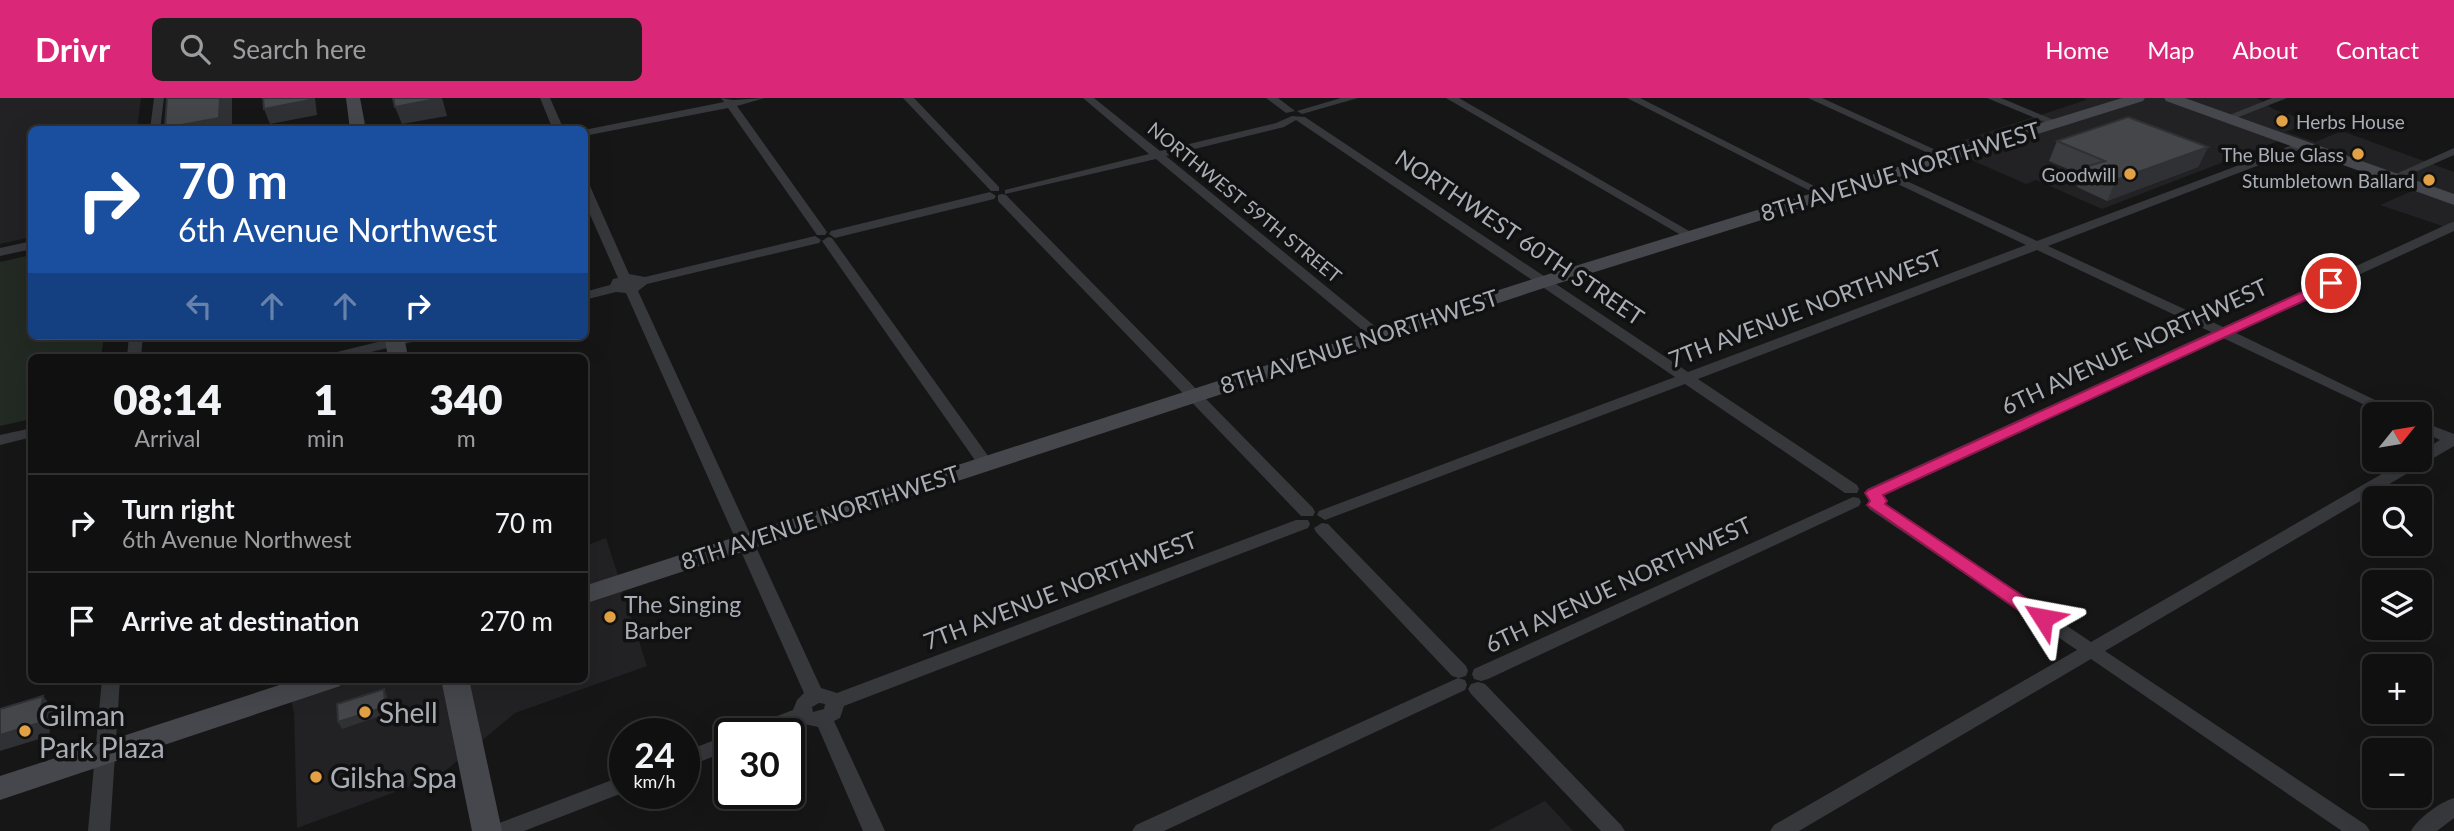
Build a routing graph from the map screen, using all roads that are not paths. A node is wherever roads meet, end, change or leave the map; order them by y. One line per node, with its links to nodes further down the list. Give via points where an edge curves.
1 (159, 98): 20 (street)
2 (353, 98): 21 (main road)
3 (545, 98): 22 (street)
4 (760, 98): 16 (street)
5 (908, 98): 30 (street)
6 (1088, 98): 26 (street, NORTHWEST 59TH STREET)
7 (1271, 98): 17 (street, NORTHWEST 60TH STREET)
8 (1353, 98): 17 (street)
9 (1451, 98): 35 (street)
10 (1632, 98): 31 (street)
11 (1813, 98): 27 (street)
12 (1992, 98): 19 (street)
13 (2137, 98): 19 (main road, 8TH AVENUE NORTHWEST)
14 (2171, 98): 18 (main road)
15 (2282, 98): 18 (street)
16 (728, 101): 23 (street); 36 (street)
17 (1296, 115): 26 (street, via 1280,125); 40 (street, NORTHWEST 60TH STREET)
18 (2227, 118): 24 (main road)
19 (2056, 124): 27 (main road, 8TH AVENUE NORTHWEST)
20 (156, 126)
21 (357, 126)
22 (557, 126)
23 (588, 132)
24 (2302, 145): 29 (main road); 37 (street, 7TH AVENUE NORTHWEST)
25 (2454, 151): 29 (street)
26 (1158, 156): 30 (street); 44 (street, NORTHWEST 59TH STREET)
27 (1945, 157): 28 (main road, 8TH AVENUE NORTHWEST)
28 (1887, 175): 31 (main road, 8TH AVENUE NORTHWEST); 37 (street)
29 (2393, 178): 33 (main road)
30 (999, 194): 36 (street); 48 (street)
31 (1824, 194): 35 (main road, 8TH AVENUE NORTHWEST)
32 (588, 195): 41 (street)
33 (2454, 200)
34 (2454, 226): 43 (street, 6TH AVENUE NORTHWEST)
35 (1690, 235): 40 (main road, 8TH AVENUE NORTHWEST)
36 (825, 237): 41 (street); 55 (street)
37 (2038, 246): 43 (street); 47 (street, 7TH AVENUE NORTHWEST)
38 (28, 247): 39 (street)
39 (0, 252)
40 (1542, 282): 44 (main road, 8TH AVENUE NORTHWEST); 47 (street, NORTHWEST 60TH STREET)
41 (628, 285): 42 (street); 61 (street)
42 (588, 295)
43 (2223, 332): 49 (street); 58 (street, 6TH AVENUE NORTHWEST)
44 (1377, 335): 48 (main road, 8TH AVENUE NORTHWEST)
45 (396, 345): 46 (street)
46 (350, 354)
47 (1687, 380): 57 (street, NORTHWEST 60TH STREET); 60 (street, 7TH AVENUE NORTHWEST)
48 (1194, 395): 55 (main road, 8TH AVENUE NORTHWEST); 59 (street)
49 (2371, 402)
50 (2432, 430): 53 (street)
51 (28, 433): 52 (street)
52 (0, 440)
53 (2453, 440): 54 (street)
54 (2432, 452)
55 (985, 463): 61 (main road, 8TH AVENUE NORTHWEST)
56 (2398, 472): 63 (street)
57 (1852, 496): 58 (street, via 1861,488); 65 (street, 6TH AVENUE NORTHWEST)
58 (1874, 499): 63 (street)
59 (1305, 518): 60 (street, via 1312,529); 70 (street, 7TH AVENUE NORTHWEST)
60 (1323, 521): 64 (street)
61 (745, 542): 62 (main road, 8TH AVENUE NORTHWEST); 69 (street)
62 (588, 593)
63 (2091, 651): 83 (street); 84 (street)
64 (1458, 678): 65 (street, via 1470,670); 81 (street)
65 (1479, 682): 82 (street)
66 (111, 683): 73 (street)
67 (318, 683): 73 (main road)
68 (456, 683): 78 (main road)
69 (815, 696): 70 (street, via 827,695); 71 (street, via 804,704)
70 (830, 710): 71 (street, via 811,720); 80 (street)
71 (802, 714): 72 (street)
72 (792, 718)
73 (105, 753): 74 (main road); 77 (street)
74 (0, 788)
75 (609, 789): 79 (street)
76 (2454, 806): 85 (street)
77 (99, 831)
78 (486, 831)
79 (501, 831)
80 (874, 831)
81 (1143, 831)
82 (1614, 831)
83 (1781, 831)
84 (2359, 831)
85 (2422, 831)

